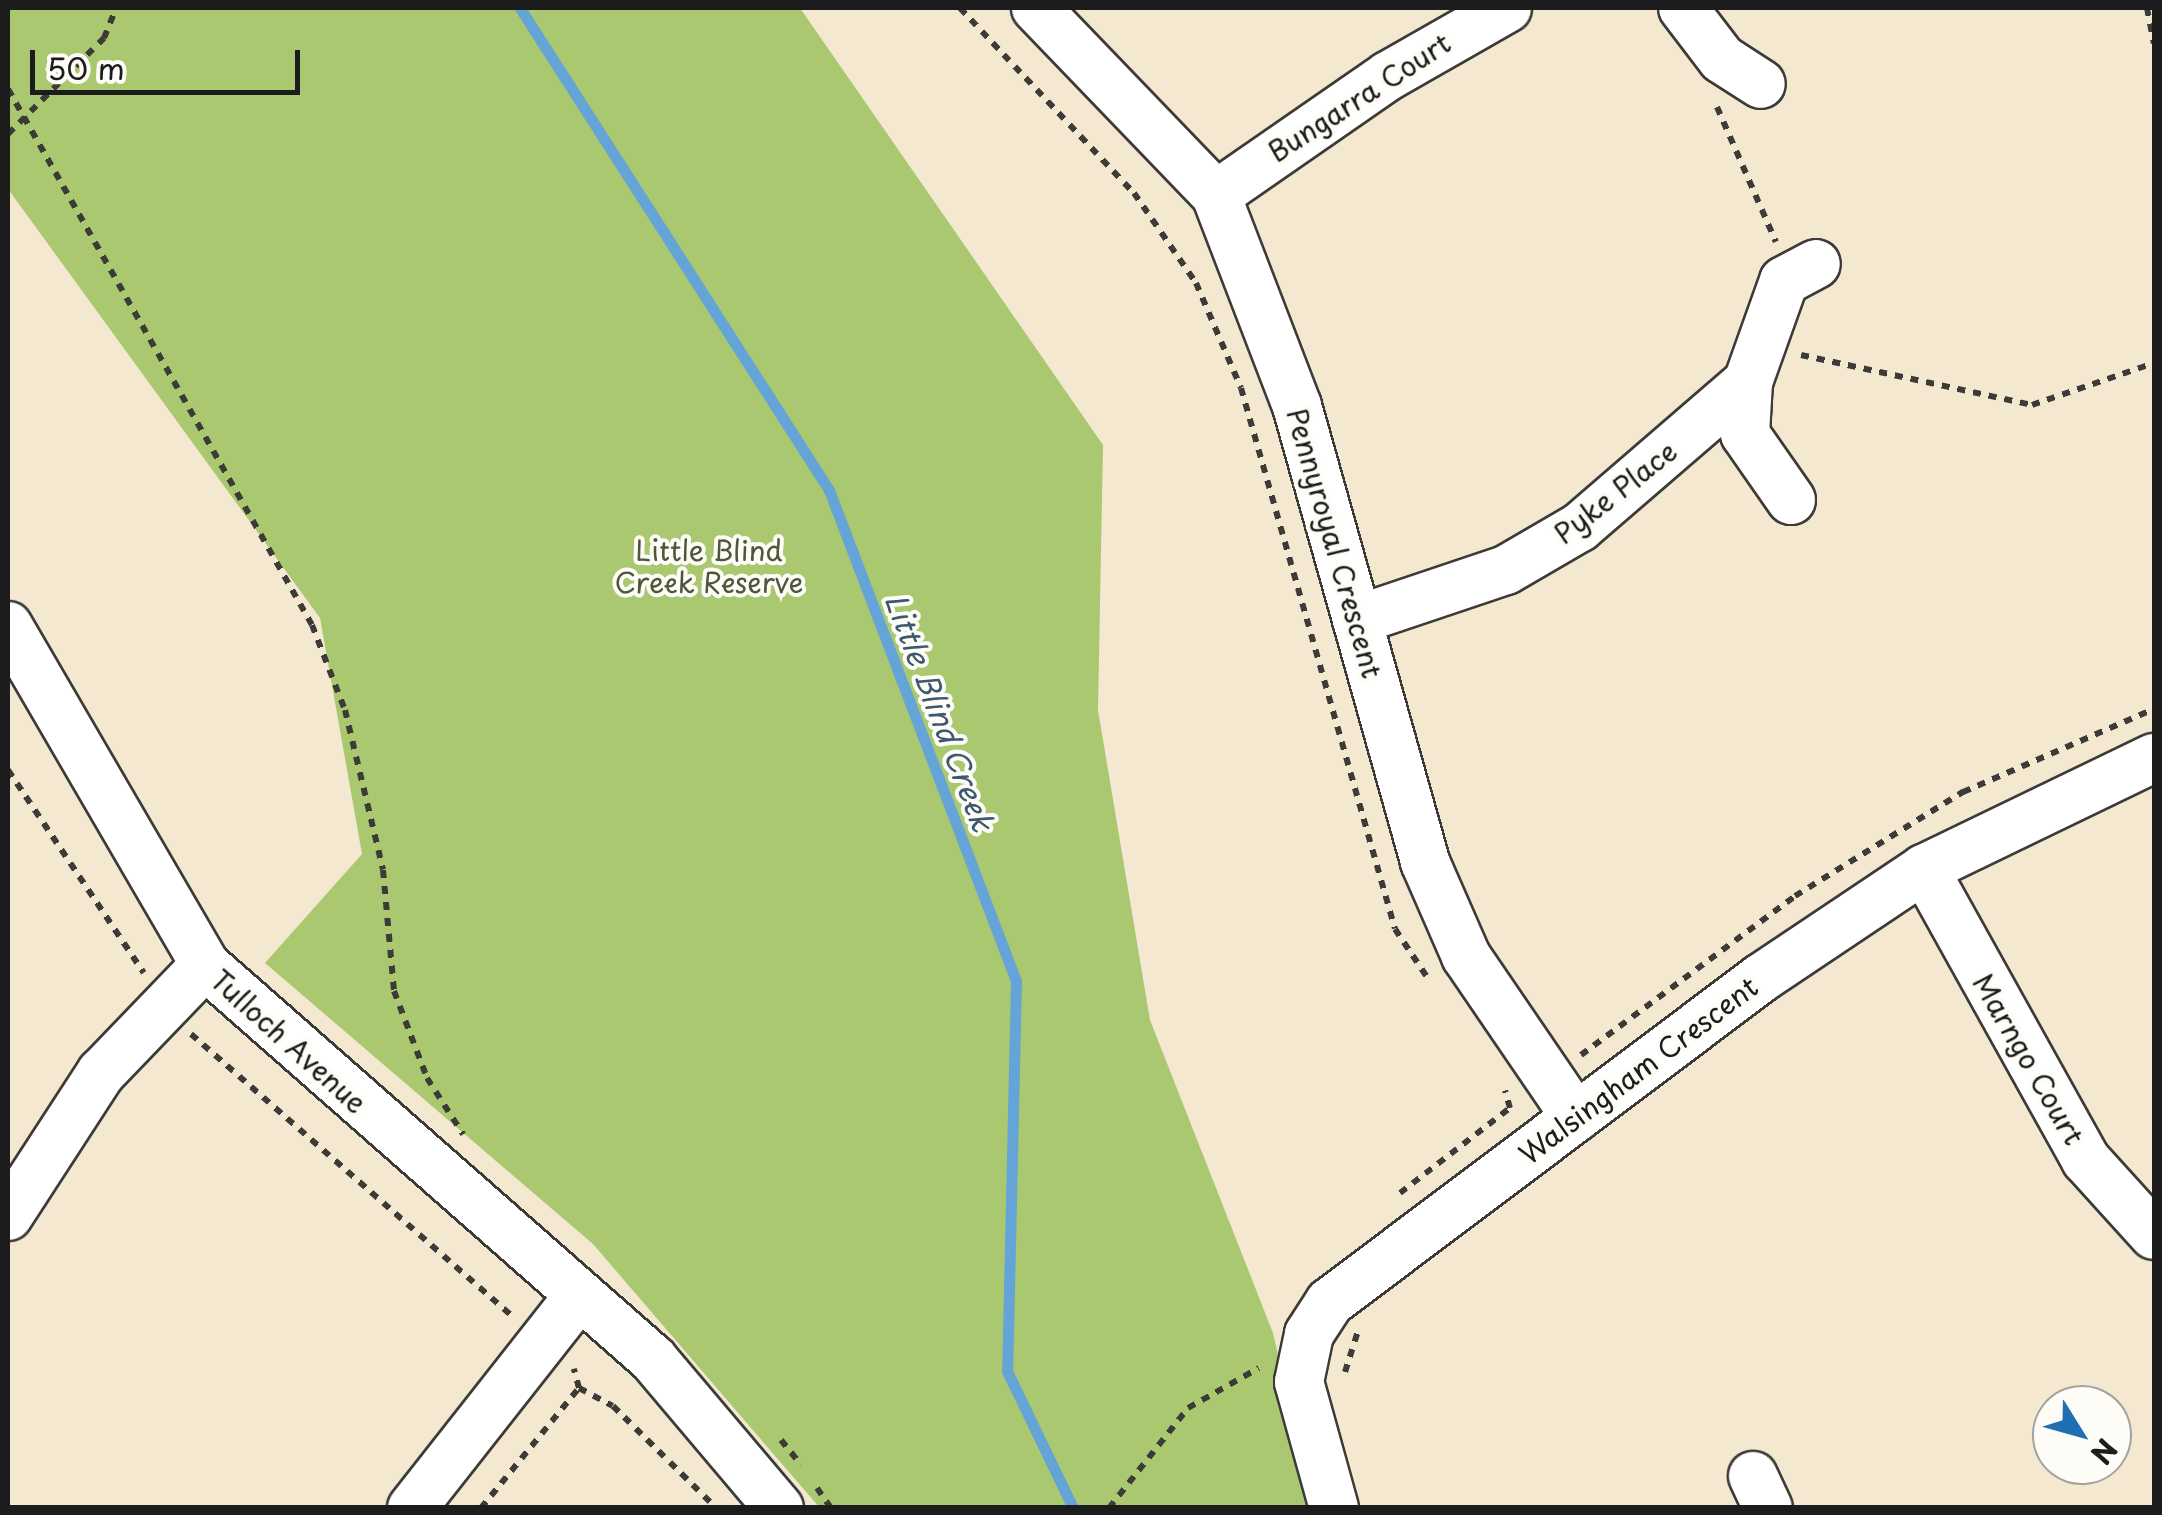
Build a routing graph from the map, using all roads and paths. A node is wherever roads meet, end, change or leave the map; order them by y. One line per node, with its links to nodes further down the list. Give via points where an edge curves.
1 (116, 8): 11 (path, via 104,38)
2 (960, 8): 25 (path, via 1134,193 1196,283 1240,388 1396,929)
3 (1036, 8): 13 (street, Pennyroyal Crescent)
4 (1508, 8): 13 (street, Bungarra Court, via 1388,76)
5 (1683, 8): 8 (street, via 1722,59)
6 (2147, 8): 7 (path)
7 (2154, 43)
8 (1762, 84)
9 (8, 89): 11 (path)
10 (1710, 94): 14 (path)
11 (24, 119): 12 (path); 29 (path, via 312,624 345,710 378,852 394,991 427,1078)
12 (8, 134)
13 (1216, 195): 19 (street, Pennyroyal Crescent, via 1297,406)
14 (1800, 272): 17 (street, Pyke Place)
15 (1806, 342): 16 (path)
16 (1812, 357)
17 (1748, 382): 18 (street, Pyke Place, via 1745,434); 19 (street, Pyke Place, via 1580,527 1506,570)
18 (1791, 500)
19 (1356, 620): 28 (street, Pennyroyal Crescent, via 1425,862 1466,956)
20 (8, 626): 24 (street, Tulloch Avenue)
21 (2154, 758): 23 (street, Walsingham Crescent)
22 (8, 770): 26 (path)
23 (1924, 869): 28 (street, Walsingham Crescent); 32 (street, Marngo Court, via 2086,1160)
24 (204, 964): 26 (street); 33 (street, Tulloch Avenue)
25 (1435, 989)
26 (168, 1004): 31 (street, via 65,1120); 35 (path, via 196,1041)
27 (1495, 1078): 30 (path, via 1510,1108)
28 (1576, 1117): 34 (street, Walsingham Crescent)
29 (475, 1152)
30 (1390, 1201)
31 (8, 1216)
32 (2154, 1235)
33 (579, 1296): 35 (street); 43 (street, Tulloch Avenue, via 653,1359)
34 (1330, 1302): 38 (path, via 1363,1336); 46 (street, Walsingham Crescent, via 1309,1334 1299,1382)
35 (543, 1342): 37 (path, via 574,1367); 40 (street)
36 (1278, 1357): 45 (path, via 1188,1408)
37 (579, 1388): 41 (path); 42 (path, via 613,1406)
38 (1344, 1390)
39 (768, 1427): 44 (path)
40 (412, 1508)
41 (481, 1508)
42 (716, 1508)
43 (779, 1508)
44 (831, 1508)
45 (1109, 1508)
46 (1334, 1508)

